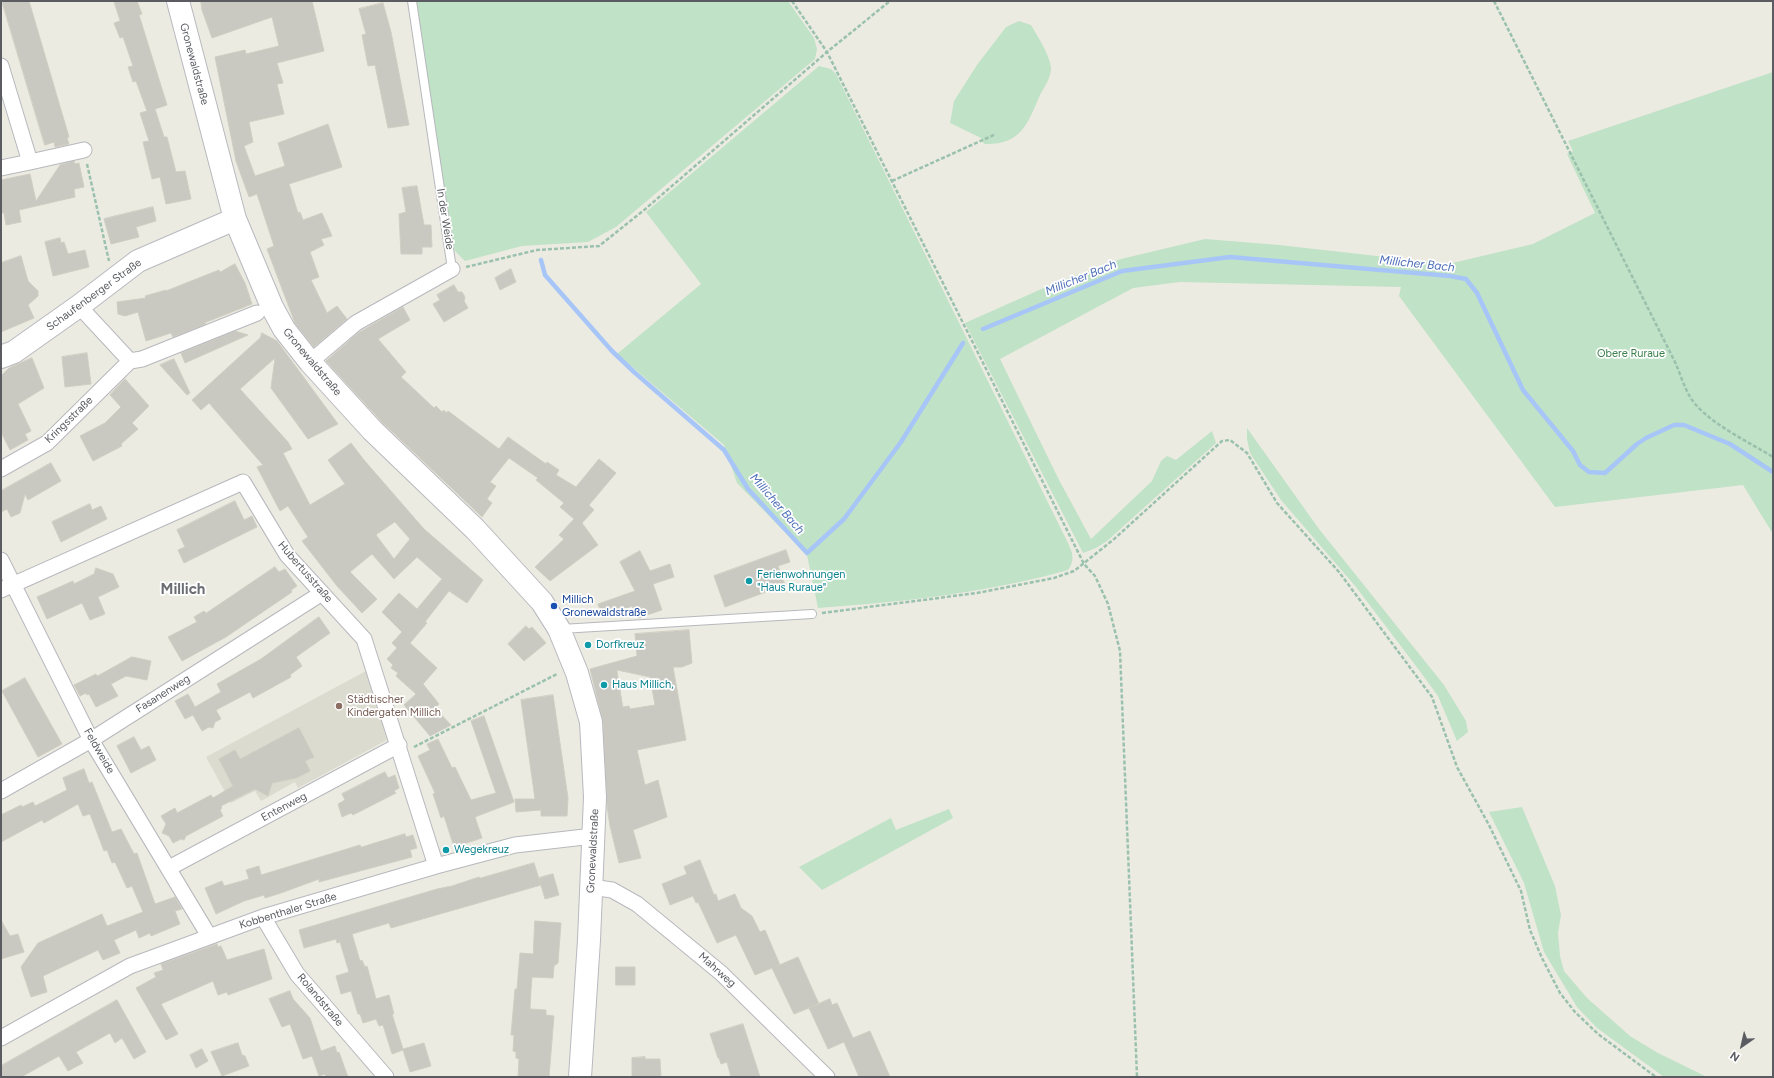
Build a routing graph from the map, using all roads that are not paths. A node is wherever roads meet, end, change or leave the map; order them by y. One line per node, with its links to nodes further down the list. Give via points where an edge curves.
1 (178, 1): 7 (main road, Gronewaldstraße)
2 (412, 1): 8 (lane, In der Weide)
3 (1, 66): 5 (street)
4 (84, 150): 5 (street)
5 (30, 162): 6 (street)
6 (1, 168)
7 (235, 219): 9 (main road, Schaufenberger Straße, via 138,261); 13 (main road, Gronewaldstraße, via 272,307 284,329)
8 (452, 269): 13 (street, via 356,323)
9 (79, 306): 11 (main road, Schaufenberger Straße, via 14,352); 12 (street)
10 (257, 314): 12 (street, Kringsstraße)
11 (1, 357)
12 (130, 362): 14 (street, Kringsstraße, via 47,443)
13 (310, 362): 19 (main road, Gronewaldstraße, via 372,430 475,529 542,602)
14 (1, 470)
15 (1, 560): 16 (street, Feldweide)
16 (7, 588): 17 (street, Hubertusstraße, via 243,482 284,550); 20 (street, Feldweide)
17 (322, 593): 20 (street, Fasanenweg); 21 (street, Hubertusstraße, via 364,639)
18 (812, 614): 19 (lane)
19 (559, 630): 23 (main road, Gronewaldstraße, via 574,665 591,722 595,797)
20 (91, 740): 22 (street, Fasanenweg); 25 (street, Feldweide)
21 (400, 750): 24 (street, Hubertusstraße); 25 (street, Entenweg)
22 (1, 791)
23 (593, 836): 24 (street, Kobbenthaler Straße, via 515,845); 26 (main road, Gronewaldstraße)
24 (436, 866): 27 (street, Kobbenthaler Straße)
25 (169, 868): 28 (street, Feldweide)
26 (591, 887): 31 (main road, Gronewaldstraße); 32 (street, Mahrweg, via 612,890 637,904 721,972)
27 (263, 917): 28 (street, Kobbenthaler Straße); 30 (street, Rolandstraße, via 297,974)
28 (209, 936): 29 (street, Kobbenthaler Straße, via 130,966)
29 (3, 1031)
30 (386, 1077)
31 (580, 1077)
32 (827, 1077)

